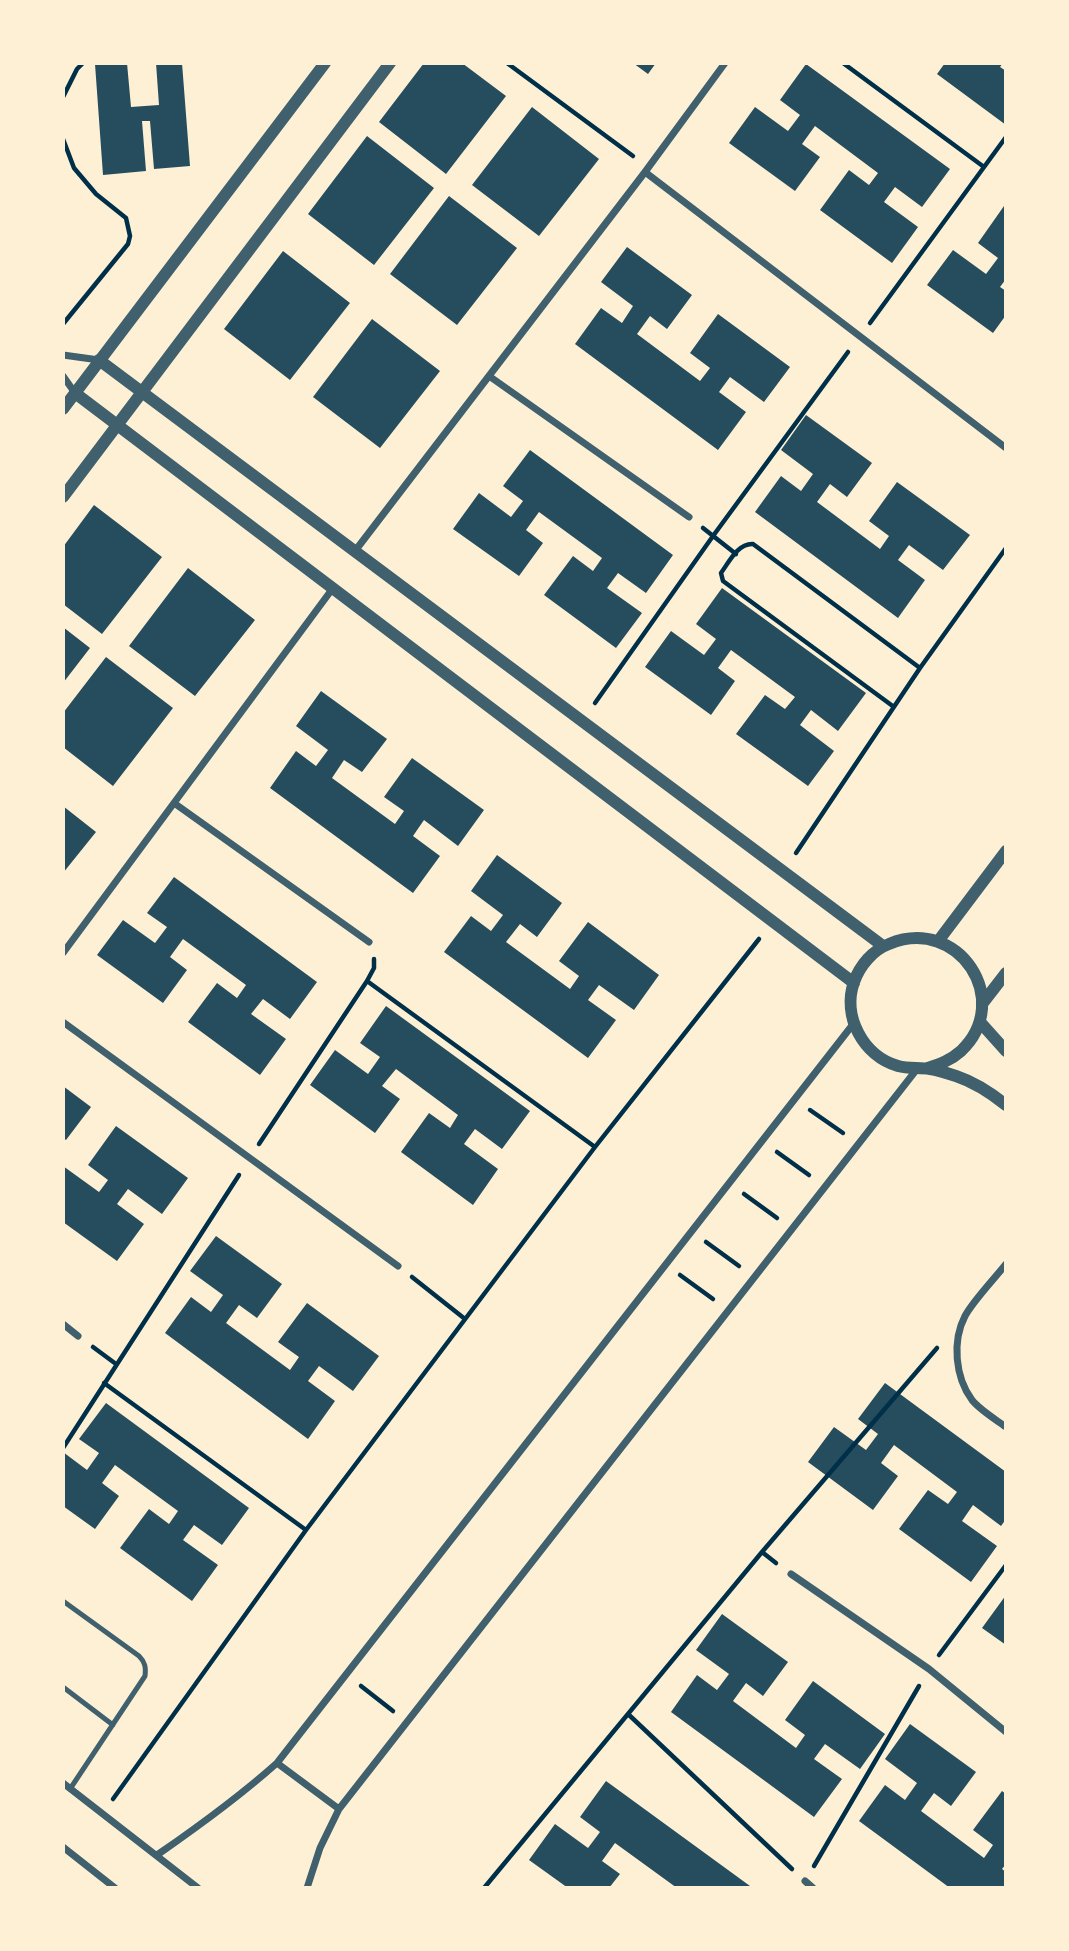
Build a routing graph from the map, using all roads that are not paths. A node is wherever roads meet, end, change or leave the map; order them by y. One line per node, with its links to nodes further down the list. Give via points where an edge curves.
1 (325, 63): 6 (street)
2 (390, 63): 9 (street)
3 (725, 63): 4 (street)
4 (647, 170): 8 (street); 13 (street)
5 (63, 355): 6 (street)
6 (99, 360): 9 (street); 10 (street)
7 (63, 376): 10 (street)
8 (489, 376): 15 (street); 16 (street)
9 (142, 392): 12 (street); 16 (street)
10 (75, 393): 11 (street); 12 (street)
11 (63, 409)
12 (117, 425): 14 (street); 17 (street)
13 (1006, 448)
14 (63, 497)
15 (689, 517)
16 (355, 551): 22 (street)
17 (333, 589): 18 (street); 25 (street)
18 (174, 803): 21 (street); 23 (street)
19 (1006, 850): 20 (street)
20 (939, 940): 22 (street, via 901,939); 26 (street, via 969,963)
21 (369, 942)
22 (883, 946): 25 (street, via 860,968)
23 (63, 953)
24 (1006, 972): 26 (street)
25 (854, 983): 29 (street)
26 (982, 1004): 28 (street)
27 (63, 1022): 34 (street)
28 (979, 1022): 30 (street); 31 (street, via 960,1052)
29 (854, 1023): 31 (street, via 867,1047 881,1059); 43 (street)
30 (1006, 1051)
31 (923, 1069): 32 (street, via 958,1077); 45 (street, via 858,1144)
32 (1006, 1105)
33 (1006, 1264): 37 (street, via 965,1315 957,1359 972,1401)
34 (398, 1266)
35 (63, 1324): 36 (street)
36 (78, 1336)
37 (1006, 1427)
38 (791, 1574): 42 (street, via 929,1669)
39 (63, 1601): 41 (lane, via 144,1661 145,1676)
40 (63, 1687): 41 (lane)
41 (113, 1724): 44 (lane)
42 (1006, 1732)
43 (277, 1763): 45 (street); 47 (street, via 244,1793)
44 (66, 1786): 47 (street)
45 (339, 1809): 51 (street)
46 (63, 1847): 49 (street)
47 (157, 1855): 50 (street)
48 (805, 1881): 52 (street)
49 (115, 1888)
50 (198, 1888)
51 (307, 1888)
52 (813, 1888)

